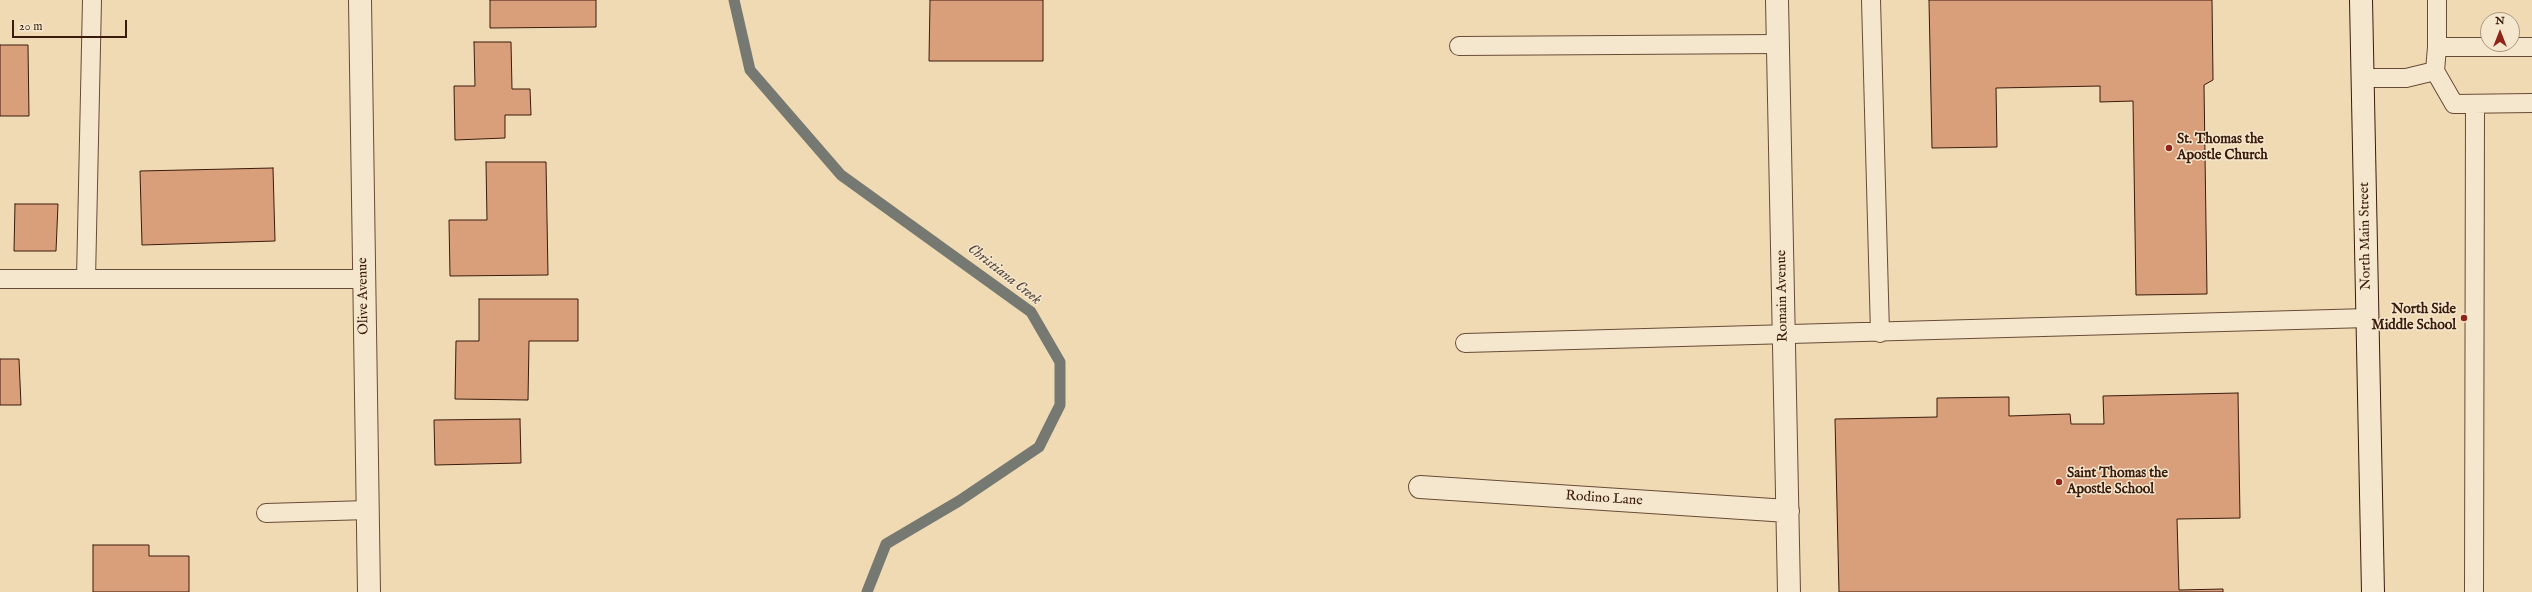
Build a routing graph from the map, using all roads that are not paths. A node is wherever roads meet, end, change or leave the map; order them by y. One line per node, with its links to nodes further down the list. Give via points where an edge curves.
1 (92, 0): 16 (lane)
2 (360, 0): 17 (street, Olive Avenue)
3 (1777, 0): 7 (street, Romain Avenue)
4 (1871, 0): 19 (lane)
5 (2361, 0): 12 (street, North Main Street)
6 (2437, 0): 9 (lane)
7 (1778, 44): 8 (lane); 20 (street, Romain Avenue)
8 (1459, 46)
9 (2437, 47): 10 (lane); 11 (lane)
10 (2532, 47)
11 (2435, 71): 12 (lane, via 2406,78); 14 (lane, via 2454,104)
12 (2363, 78): 18 (street, North Main Street)
13 (2532, 103): 14 (lane)
14 (2475, 104): 29 (lane)
15 (0, 279): 16 (lane)
16 (86, 279): 17 (lane)
17 (364, 280): 23 (street, Olive Avenue)
18 (2368, 318): 19 (lane); 28 (street, North Main Street)
19 (1880, 333): 20 (lane)
20 (1784, 335): 21 (lane); 24 (street, Romain Avenue)
21 (1465, 343)
22 (1420, 487): 24 (street, Rodino Lane)
23 (368, 510): 25 (lane); 26 (street, Olive Avenue)
24 (1788, 511): 27 (street, Romain Avenue)
25 (266, 514)
26 (369, 592)
27 (1789, 592)
28 (2373, 592)
29 (2474, 592)

